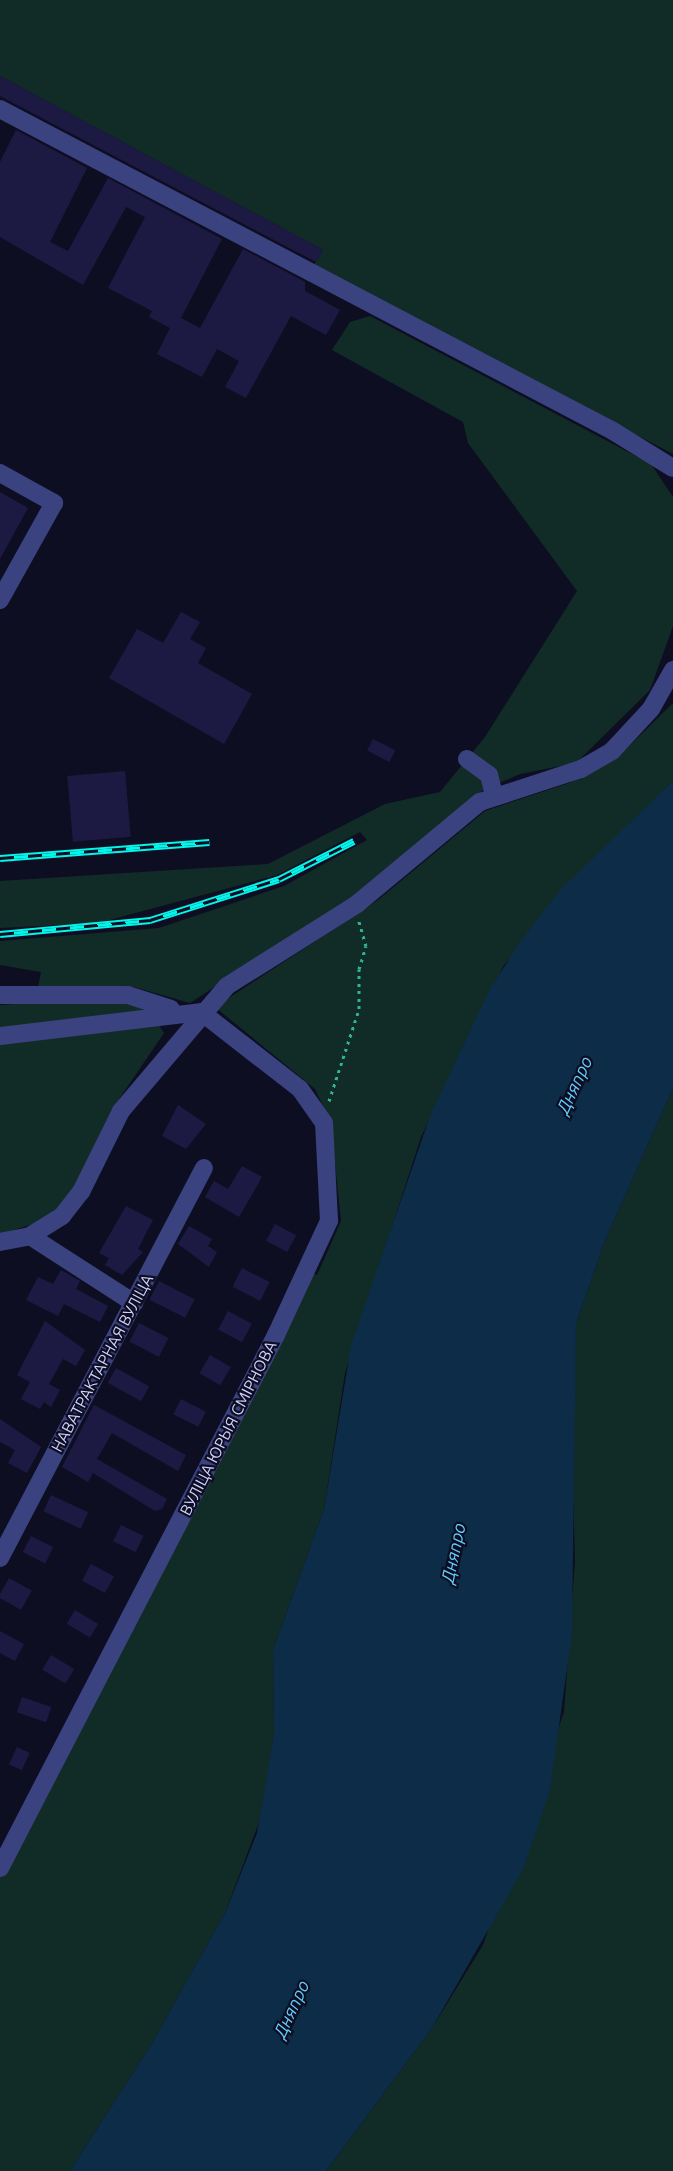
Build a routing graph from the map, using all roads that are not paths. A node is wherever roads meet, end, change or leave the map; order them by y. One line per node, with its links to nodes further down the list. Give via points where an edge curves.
1 (0, 109): 2 (street, via 613,431)
2 (673, 468)
3 (0, 473): 4 (street, via 54,502)
4 (0, 600)
5 (673, 670): 7 (street, via 651,709 612,750 581,769)
6 (467, 759): 7 (street, via 489,776)
7 (494, 795): 10 (street, via 357,904 227,986)
8 (0, 995): 9 (street, via 118,994)
9 (175, 1011): 10 (street); 11 (street)
10 (201, 1012): 13 (street, via 121,1111 81,1191 62,1216); 17 (street, ВУЛІЦА ЮРЫЯ СМІРНОВА, via 300,1089 324,1123 330,1176 325,1230 276,1335)
11 (0, 1036)
12 (204, 1168): 15 (street, НАВАТРАКТАРНАЯ ВУЛІЦА)
13 (30, 1236): 14 (street); 15 (street)
14 (0, 1242)
15 (134, 1303): 16 (street, НАВАТРАКТАРНАЯ ВУЛІЦА)
16 (0, 1558)
17 (0, 1868)

